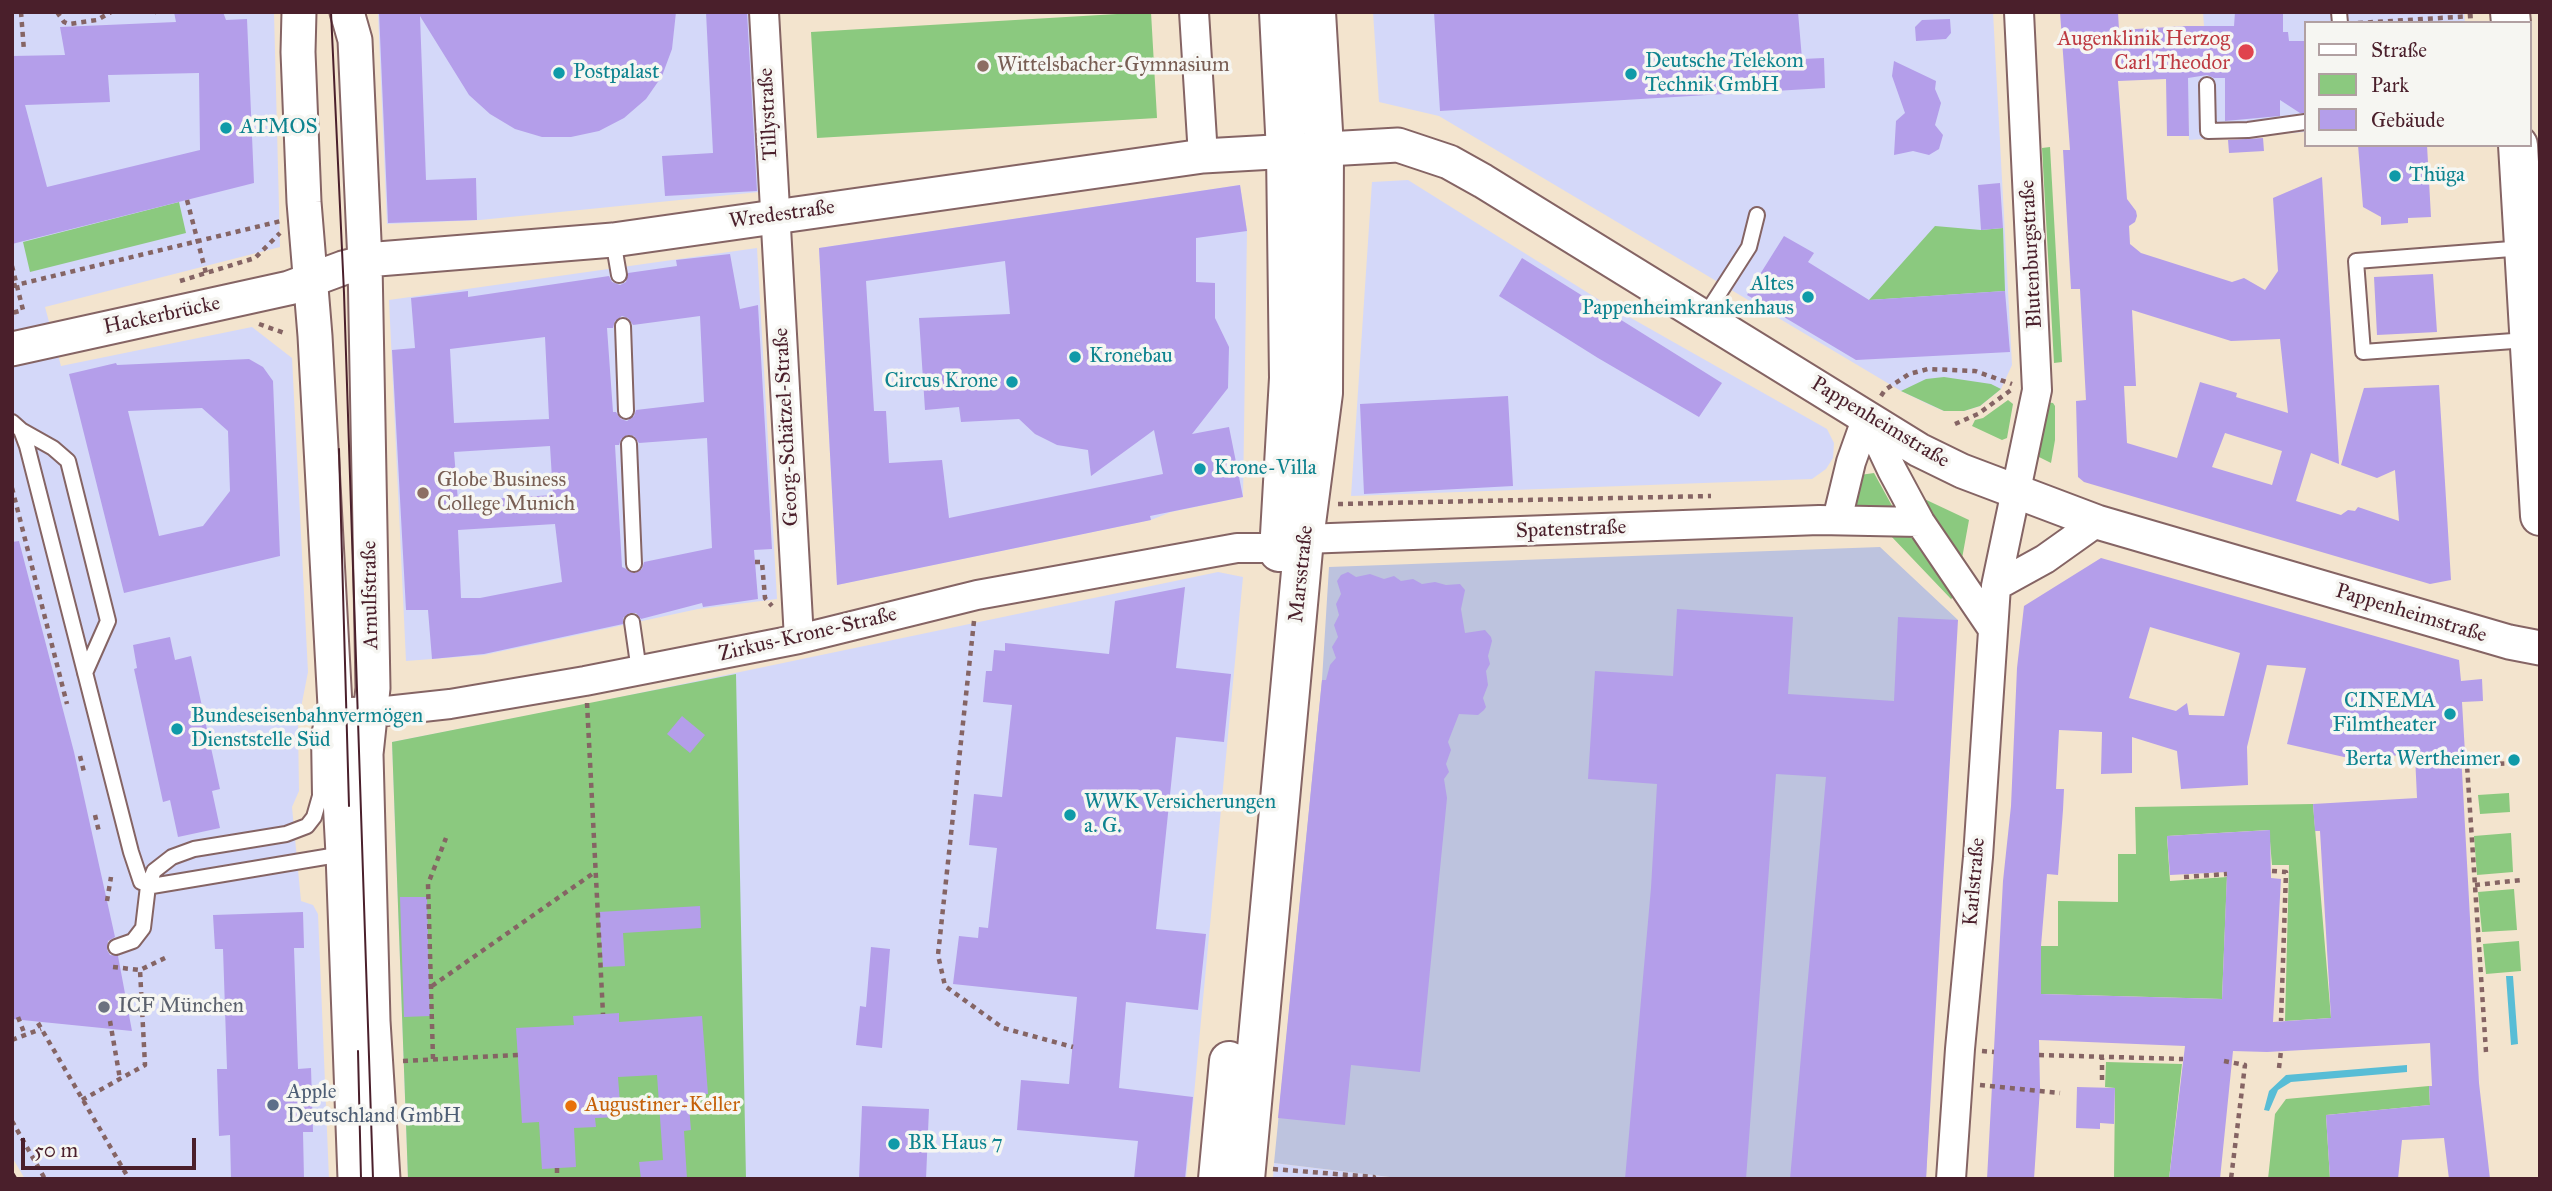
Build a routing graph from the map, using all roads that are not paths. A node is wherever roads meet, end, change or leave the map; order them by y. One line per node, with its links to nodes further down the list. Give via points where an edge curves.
1 (299, 12): 20 (street, Arnulfstraße, via 304,202)
2 (347, 12): 18 (street, Arnulfstraße, via 355,40)
3 (764, 12): 15 (street, Tillystraße)
4 (1194, 12): 13 (street)
5 (1279, 12): 12 (main road, Marsstraße)
6 (1316, 12): 11 (main road, Marsstraße)
7 (2019, 12): 30 (street, Blutenburgstraße, via 2038,365 2033,417)
8 (2207, 85): 9 (lane, via 2208,131)
9 (2304, 122)
10 (2518, 147): 17 (main road)
11 (1324, 148): 12 (street, Pappenheimstraße); 21 (street, Pappenheimstraße, via 1398,145 1449,162); 35 (main road, Marsstraße, via 1323,393)
12 (1271, 153): 13 (street, Wredestraße); 35 (main road, Marsstraße, via 1289,378)
13 (1203, 156): 15 (street, Wredestraße)
14 (1757, 215): 21 (lane, via 1749,247)
15 (774, 216): 16 (street, Wredestraße); 40 (street, Georg-Schätzel-Straße)
16 (613, 240): 18 (street, Wredestraße); 19 (lane)
17 (2525, 248): 23 (main road); 23 (lane, via 2356,261 2363,352)
18 (365, 263): 20 (street, Wredestraße); 45 (street, Arnulfstraße, via 373,688)
19 (619, 275)
20 (311, 280): 24 (street, Hackerbrücke); 44 (street, Arnulfstraße)
21 (1704, 317): 26 (street, Pappenheimstraße)
22 (623, 326): 25 (lane)
23 (2531, 340): 29 (main road)
24 (12, 349)
25 (626, 411)
26 (1867, 417): 30 (street, Pappenheimstraße, via 1919,450); 32 (street); 33 (street)
27 (16, 426): 43 (lane, via 27,446); 43 (lane, via 68,461 108,621)
28 (629, 444): 36 (lane)
29 (2539, 472): 31 (main road)
30 (2016, 493): 34 (street, Pappenheimstraße); 37 (street, Karlstraße)
31 (2540, 516)
32 (1837, 520): 33 (street, Spatenstraße); 35 (street, Spatenstraße)
33 (1920, 522): 39 (street)
34 (2097, 522): 37 (street); 41 (street, Pappenheimstraße)
35 (1292, 544): 40 (street, Zirkus-Krone-Straße, via 1237,548 977,596); 50 (main road, Marsstraße)
36 (634, 564)
37 (1996, 586): 39 (street, Karlstraße)
38 (632, 622): 42 (lane)
39 (1992, 628): 53 (street, Karlstraße)
40 (799, 639): 42 (street, Zirkus-Krone-Straße)
41 (2540, 648)
42 (639, 671): 45 (street, Zirkus-Krone-Straße, via 450,704)
43 (85, 673): 48 (lane, via 137,876)
44 (332, 675): 46 (street, Arnulfstraße); 48 (lane, via 319,734 320,796 307,826 172,857 155,871)
45 (369, 712): 46 (street, Zirkus-Krone-Straße); 47 (street, Arnulfstraße)
46 (334, 713): 47 (street, Arnulfstraße)
47 (356, 852): 48 (lane); 51 (street, Arnulfstraße); 52 (street, Arnulfstraße)
48 (154, 885): 49 (lane, via 143,929 133,942)
49 (116, 947)
50 (1236, 1158)
51 (355, 1179)
52 (383, 1179)
53 (1951, 1179)

